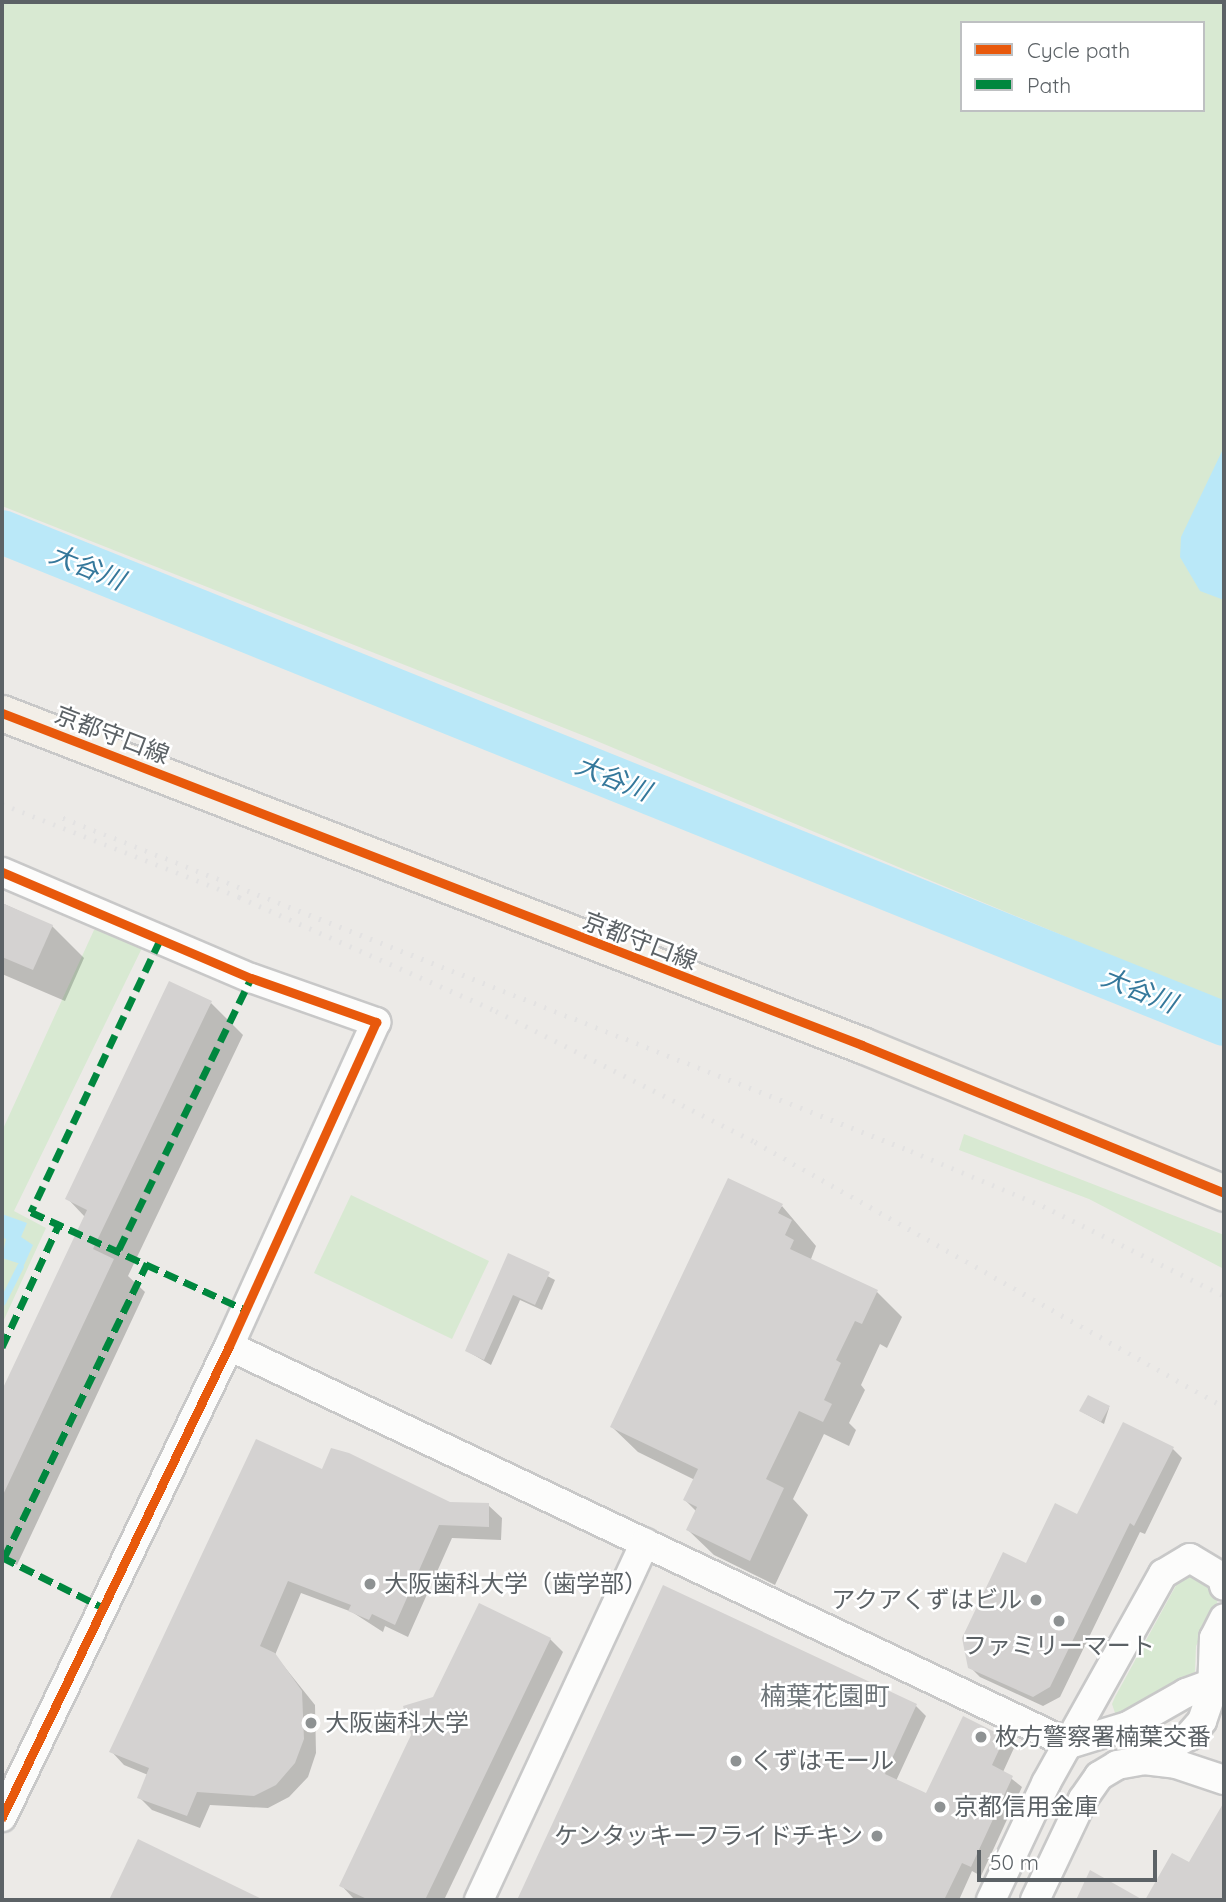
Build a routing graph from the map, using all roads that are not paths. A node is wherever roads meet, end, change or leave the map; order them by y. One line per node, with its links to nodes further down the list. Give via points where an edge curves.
1 (2, 713): 3 (main road, 京都守口線, via 862,1045)
2 (2, 872): 4 (street, via 251,978 376,1022)
3 (1224, 1193)
4 (229, 1346): 5 (street); 12 (street)
5 (645, 1543): 9 (street); 13 (street)
6 (1224, 1586): 9 (street, via 1222,1577 1190,1558 1163,1574)
7 (1224, 1618): 8 (street, via 1211,1656)
8 (1218, 1681): 9 (street, via 1186,1693 1128,1726); 10 (street, via 1195,1728)
9 (1069, 1744): 14 (street)
10 (1144, 1760): 11 (street, via 1176,1764); 15 (street, via 1116,1765 1099,1776)
11 (1224, 1780)
12 (2, 1817)
13 (478, 1900)
14 (990, 1900)
15 (1035, 1900)

